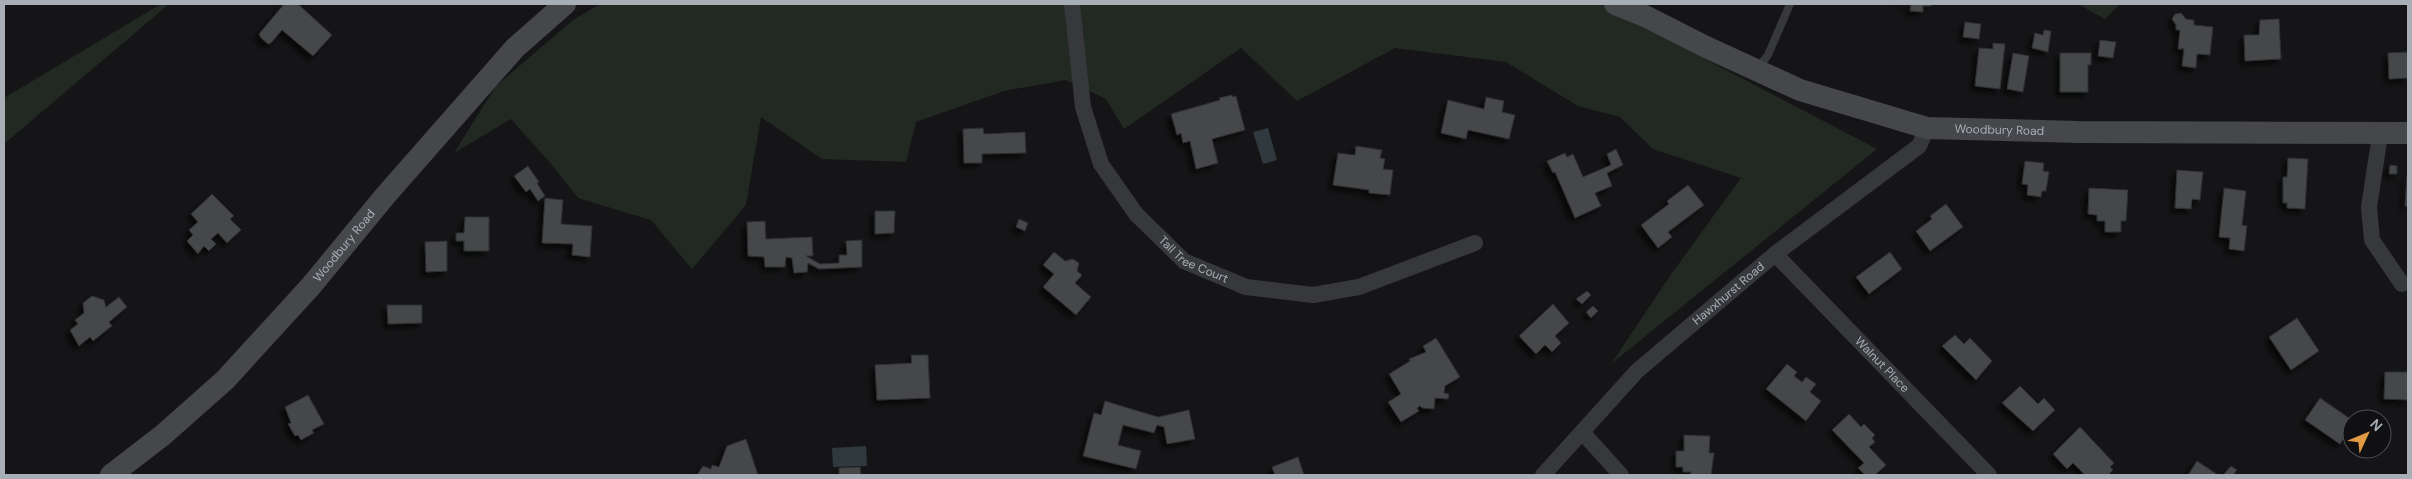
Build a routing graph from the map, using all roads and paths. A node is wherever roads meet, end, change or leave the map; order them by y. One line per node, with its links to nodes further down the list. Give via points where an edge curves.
1 (565, 4): 13 (main road, Woodbury Road, via 515,48 311,286 225,380 163,435)
2 (1072, 4): 9 (street, Tall Tree Court, via 1083,107 1101,164 1136,214 1184,261 1246,287 1313,295 1359,287)
3 (1615, 4): 5 (main road, Woodbury Road)
4 (1790, 4): 5 (lane, via 1768,55)
5 (1757, 70): 6 (main road, Woodbury Road, via 1800,90)
6 (1927, 128): 8 (main road, Woodbury Road); 10 (street, Hawxhurst Road, via 1919,146)
7 (2408, 134): 8 (main road, Woodbury Road)
8 (2380, 135): 11 (street, via 2369,207 2372,240)
9 (1475, 243)
10 (1774, 254): 12 (street, Hawxhurst Road, via 1637,371); 16 (street, Walnut Place)
11 (2402, 284)
12 (1583, 433): 14 (street, Hawxhurst Road); 15 (street)
13 (111, 475)
14 (1543, 475)
15 (1621, 475)
16 (1989, 475)

